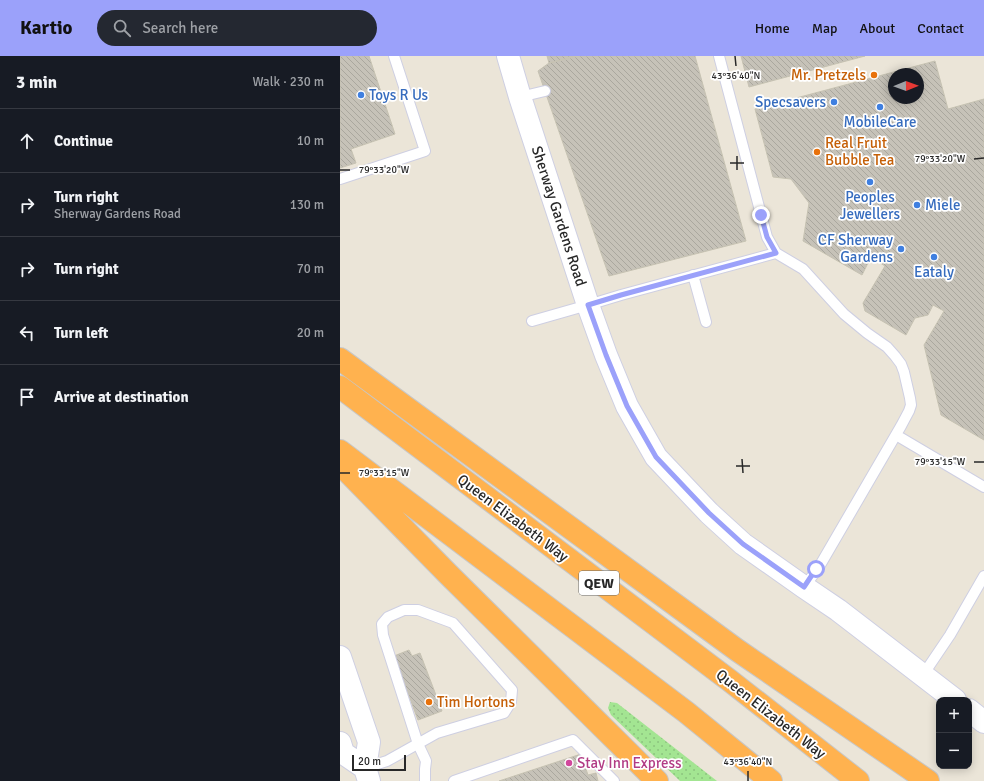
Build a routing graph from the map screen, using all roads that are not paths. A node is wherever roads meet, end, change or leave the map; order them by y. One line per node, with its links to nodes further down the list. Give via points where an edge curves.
1 (394, 56): 6 (lane, via 425,151)
2 (508, 56): 5 (street, Sherway Gardens Road)
3 (719, 56): 7 (lane, via 767,237)
4 (545, 90): 5 (lane)
5 (520, 97): 9 (street, Sherway Gardens Road)
6 (340, 179)
7 (776, 253): 8 (lane); 14 (lane, via 803,269 844,314 887,347 901,364 911,405)
8 (693, 275): 9 (lane); 11 (lane)
9 (588, 305): 10 (lane); 19 (street, Sherway Gardens Road, via 627,406 656,457 709,513 743,544)
10 (532, 321)
11 (706, 322)
12 (340, 359): 34 (highway, via 737,650)
13 (340, 386): 33 (highway, Queen Elizabeth Way / QEW, via 729,680)
14 (896, 435): 17 (lane); 19 (lane)
15 (340, 451): 32 (highway, via 686,712)
16 (340, 464): 31 (highway)
17 (984, 487)
18 (984, 576): 21 (lane, via 950,635)
19 (804, 587): 21 (street, Sherway Gardens Road)
20 (340, 657): 27 (street, via 369,742)
21 (923, 675): 22 (street, Sherway Gardens Road)
22 (952, 697)
23 (972, 712): 24 (street)
24 (984, 722)
25 (340, 743): 27 (street, via 343,753)
26 (418, 744): 26 (lane, via 437,733 504,713 511,702 512,690 453,623 418,610 404,610 382,624 383,635); 27 (lane); 28 (lane, via 426,761)
27 (367, 775)
28 (425, 781)
29 (454, 781): 30 (lane, via 573,740)
30 (614, 781)
31 (657, 781)
32 (770, 781)
33 (858, 781)
34 (928, 781)

